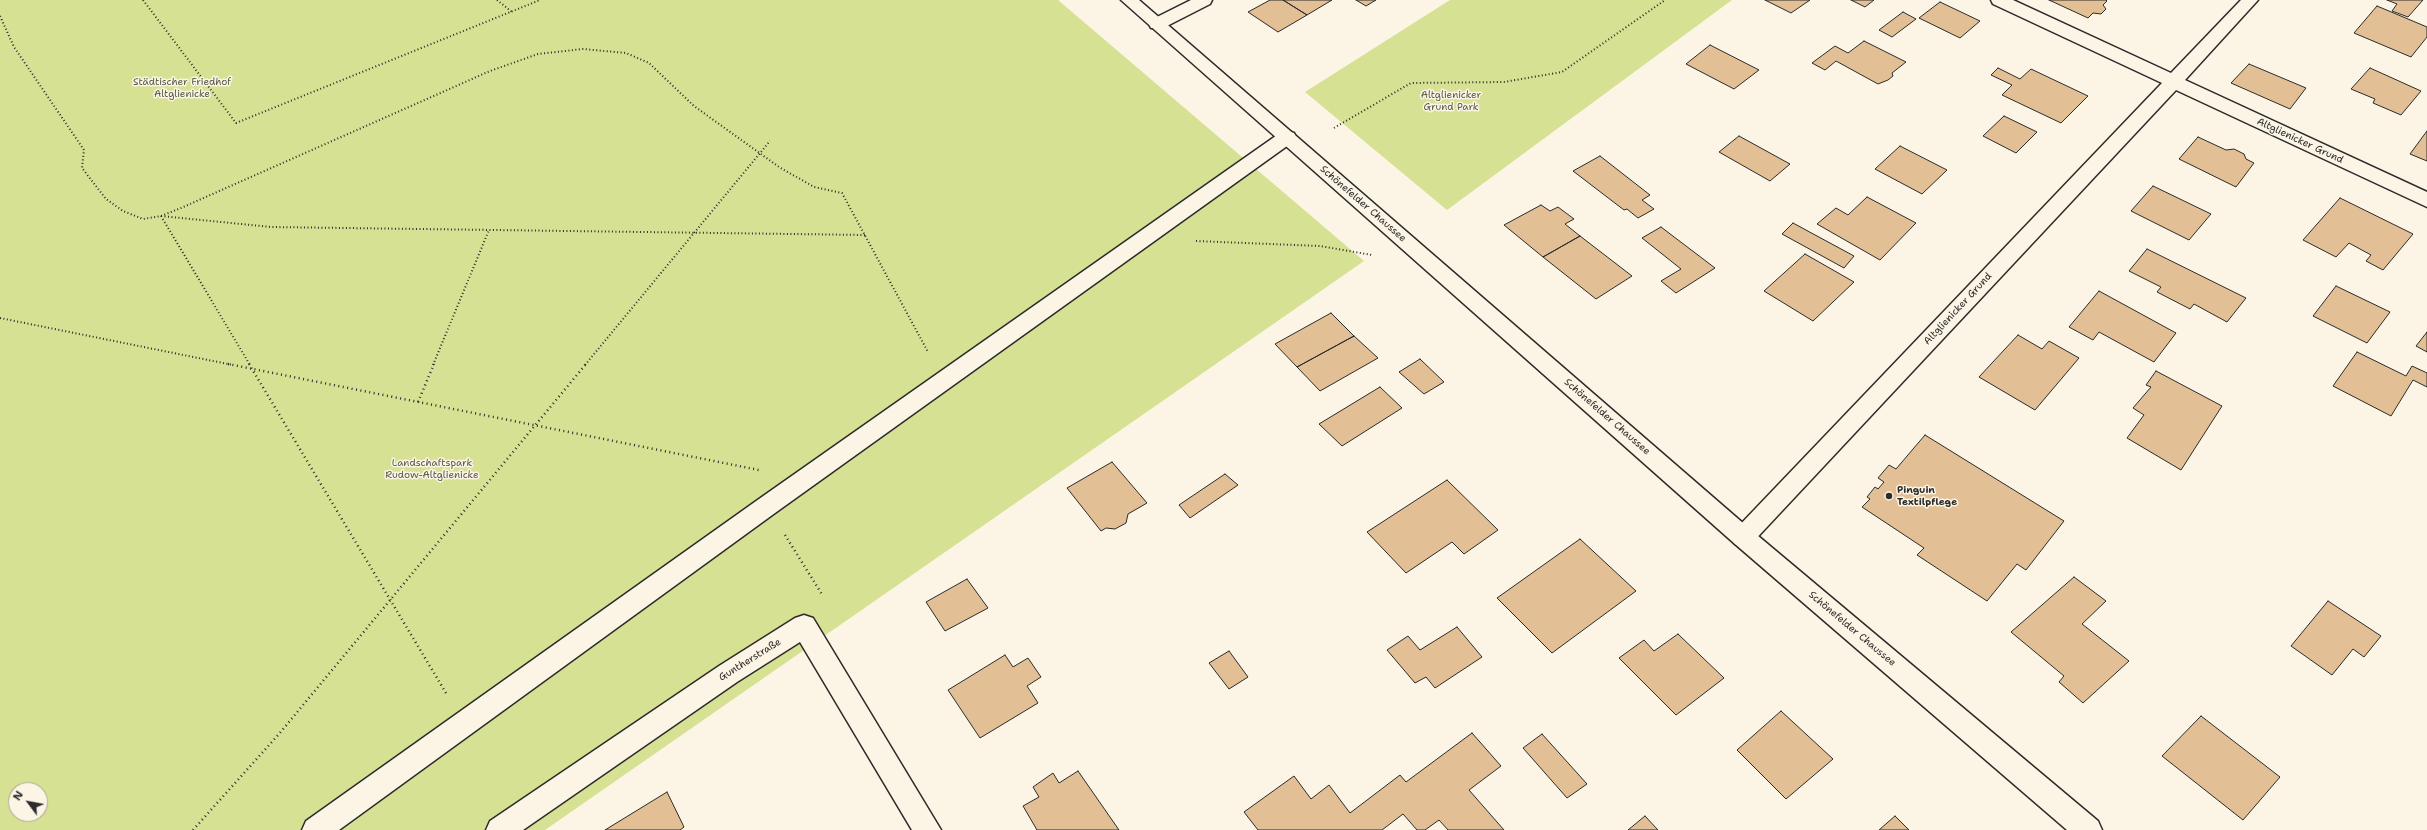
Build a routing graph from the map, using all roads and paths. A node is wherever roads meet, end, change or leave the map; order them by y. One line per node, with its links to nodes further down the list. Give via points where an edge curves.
1 (143, 0): 9 (path, via 236,123)
2 (497, 0): 9 (path)
3 (540, 0): 9 (path)
4 (1129, 0): 11 (street, Schönefelder Chaussee)
5 (1204, 0): 11 (street)
6 (1665, 0): 13 (path, via 1562,72 1504,82 1411,83)
7 (1999, 0): 12 (street, Altglienicker Grund)
8 (2250, 0): 12 (street, Altglienicker Grund)
9 (512, 12)
10 (0, 16): 18 (path, via 14,47 84,150 82,168 106,199 123,211 143,219)
11 (1157, 24): 14 (street, Schönefelder Chaussee)
12 (2174, 82): 17 (street, Altglienicker Grund); 31 (street, Altglienicker Grund)
13 (1334, 128)
14 (1287, 137): 22 (street); 31 (street, Schönefelder Chaussee)
15 (770, 141): 16 (path)
16 (759, 154): 18 (path, via 694,106 649,63 626,53 583,48 538,54 490,71); 20 (path); 21 (path, via 814,187 842,193)
17 (2427, 200)
18 (161, 216): 19 (path, via 270,227); 25 (path)
19 (489, 230): 20 (path); 27 (path)
20 (694, 233): 21 (path); 28 (path)
21 (866, 235): 26 (path)
22 (1144, 239): 23 (path, via 1320,246); 26 (street)
23 (1378, 256)
24 (0, 318): 25 (path)
25 (251, 368): 27 (path); 33 (path)
26 (944, 382): 29 (street)
27 (418, 402): 28 (path)
28 (535, 425): 29 (path); 33 (path)
29 (806, 479): 30 (street)
30 (767, 506): 32 (path); 34 (street)
31 (1743, 537): 39 (street, Schönefelder Chaussee)
32 (823, 596)
33 (391, 600): 34 (path); 35 (path, via 279,734)
34 (464, 722): 36 (street)
35 (192, 830)
36 (316, 830)
37 (500, 830): 38 (street, Guntherstraße, via 728,674 804,626)
38 (927, 830)
39 (2088, 830)

